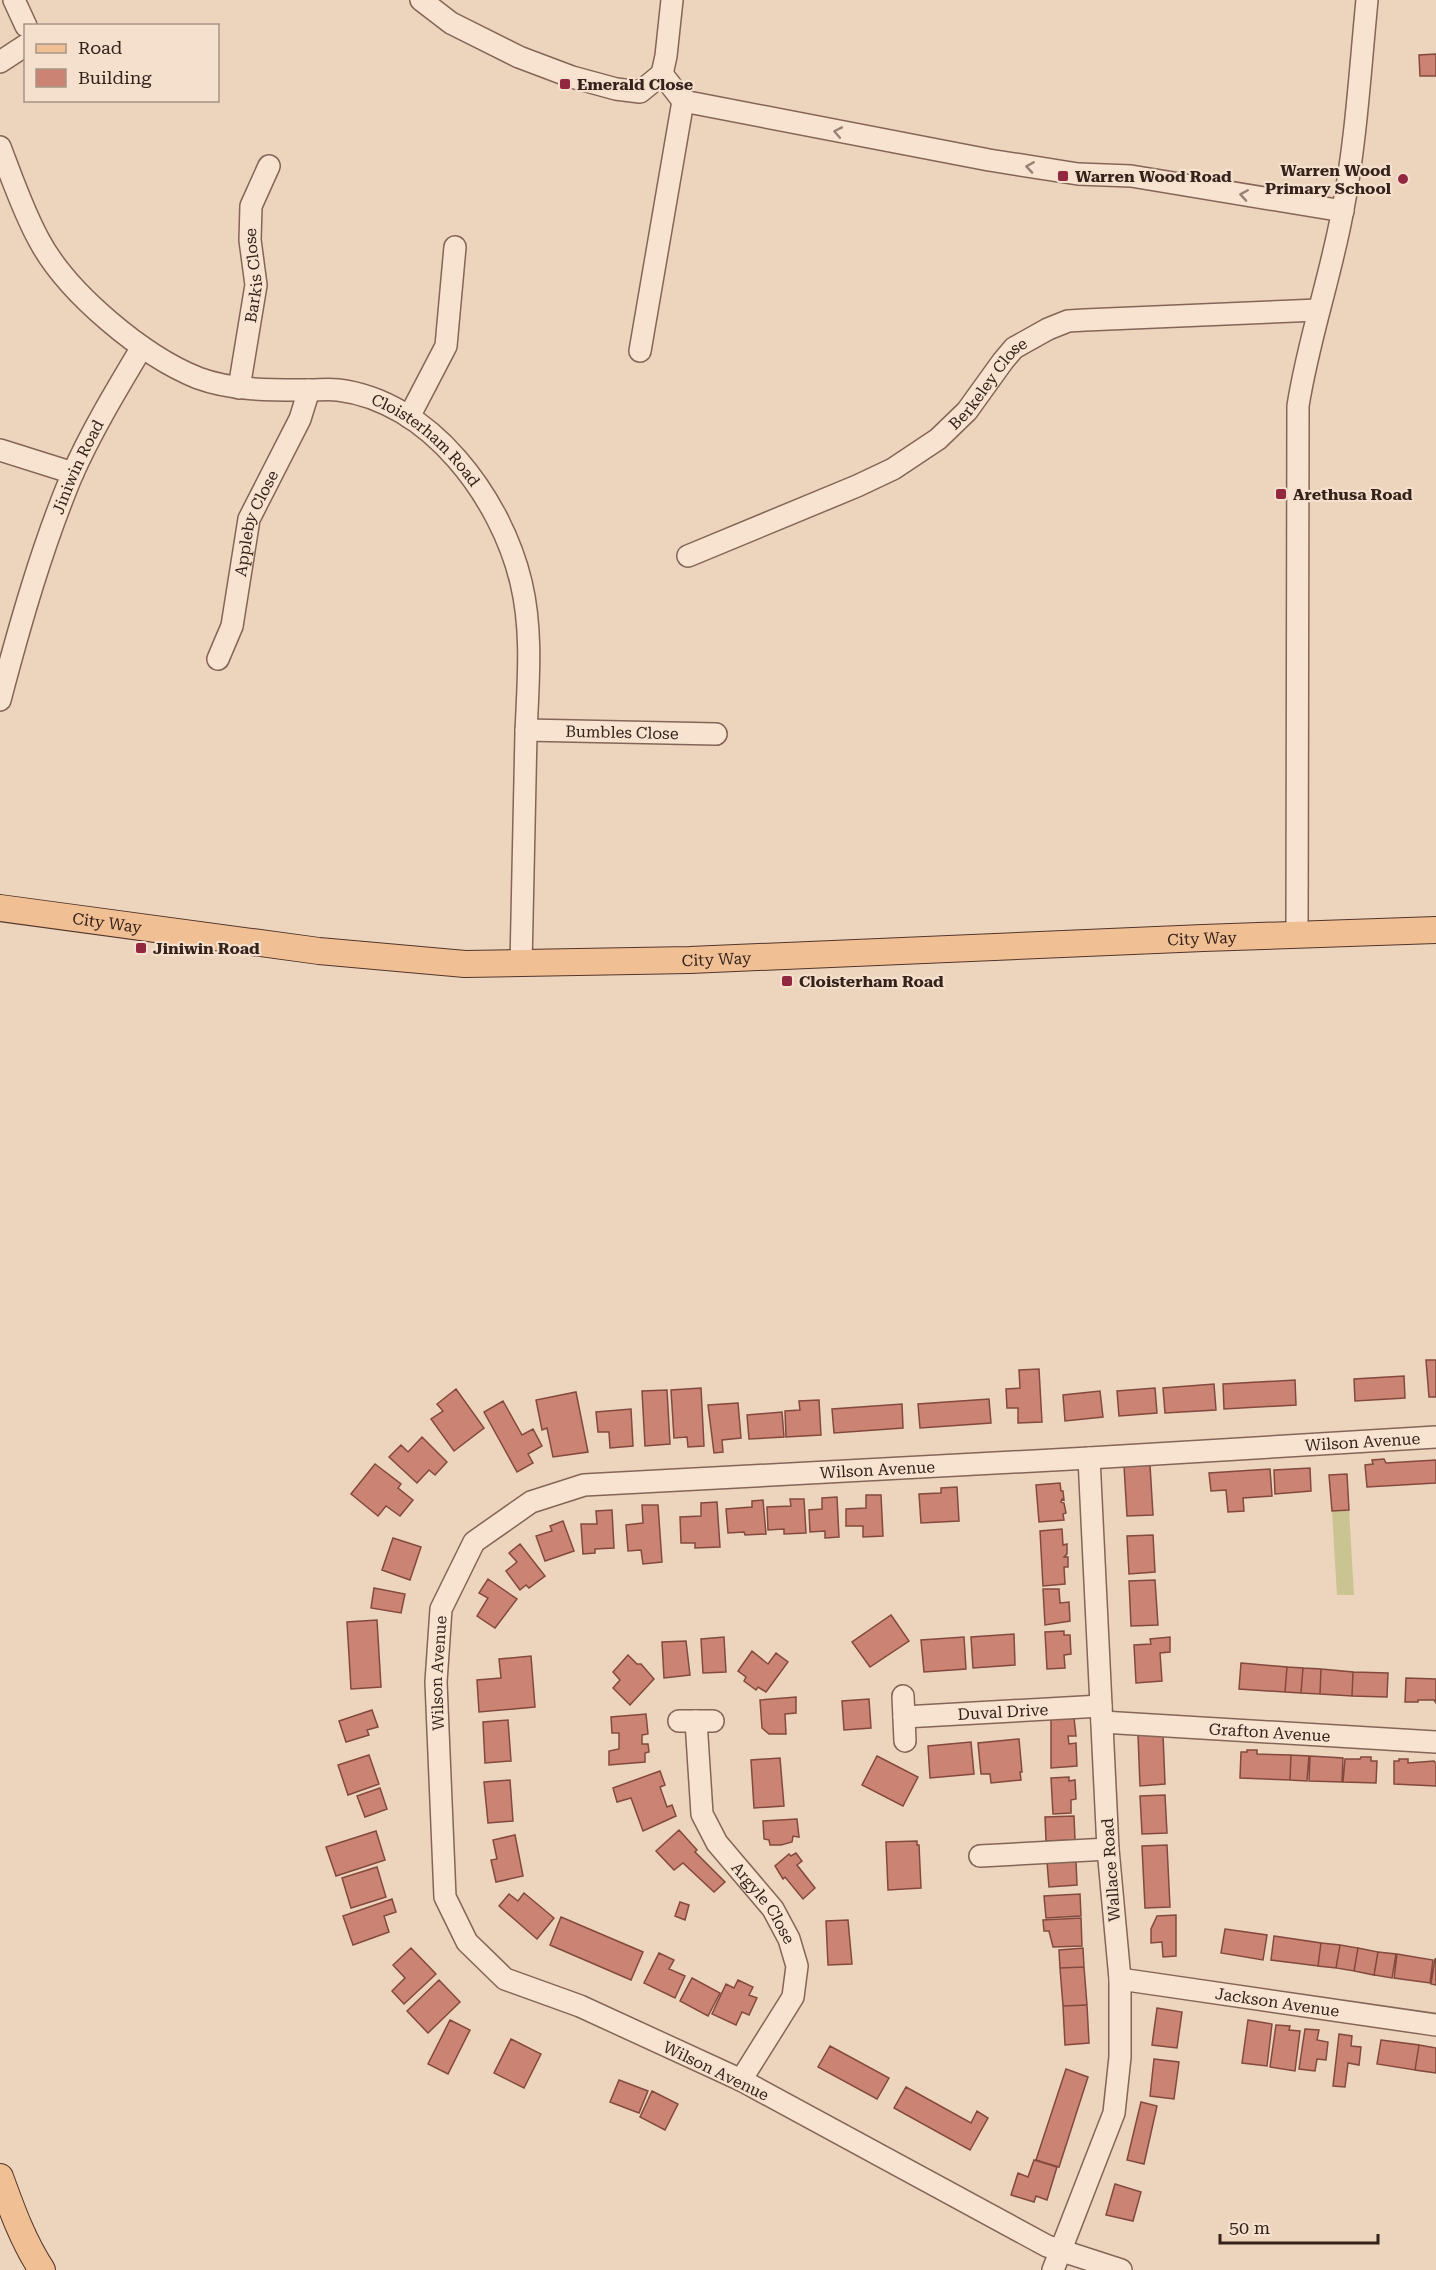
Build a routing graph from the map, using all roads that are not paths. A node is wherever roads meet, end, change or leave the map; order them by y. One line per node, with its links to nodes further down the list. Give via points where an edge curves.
1 (14, 0): 5 (street)
2 (421, 0): 8 (street, via 467,32 572,77 640,92)
3 (672, 0): 8 (street)
4 (1367, 0): 12 (street)
5 (25, 24)
6 (24, 46): 7 (street)
7 (0, 62)
8 (662, 74): 9 (street)
9 (682, 101): 12 (street, one-way to 9, via 1131,176 1078,174 989,160); 16 (street)
10 (0, 147): 15 (street, Cloisterham Road, via 40,242 81,296)
11 (269, 166): 17 (street, Barkis Close, via 251,206 250,240 256,285)
12 (1343, 211): 14 (street)
13 (455, 247): 19 (street, via 446,346)
14 (1318, 310): 22 (street, Berkeley Close, via 1068,321 1014,348 968,411 938,439 893,469); 30 (street, via 1298,406)
15 (142, 347): 17 (street, Cloisterham Road, via 198,378); 21 (street, Jiniwin Road, via 99,418)
16 (640, 351)
17 (239, 388): 18 (street, Cloisterham Road)
18 (309, 390): 19 (street, Cloisterham Road, via 365,395); 23 (street, Appleby Close, via 300,419 249,519 232,626)
19 (409, 417): 26 (street, Cloisterham Road, via 453,454 477,483 510,545 528,615)
20 (0, 450): 21 (street)
21 (73, 473): 24 (street, Jiniwin Road)
22 (688, 556)
23 (218, 659)
24 (3, 673): 25 (street, Jiniwin Road)
25 (0, 700)
26 (526, 730): 27 (street, Bumbles Close); 31 (street, Cloisterham Road)
27 (716, 734)
28 (0, 908): 31 (main road, City Way, via 319,951)
29 (1436, 930): 30 (main road, City Way)
30 (1297, 934): 31 (main road, City Way)
31 (521, 964)
32 (1436, 1437): 33 (street, Wilson Avenue)
33 (1089, 1458): 34 (street, Wallace Road); 42 (street, Wilson Avenue, via 584,1485 531,1502 474,1542 441,1609 436,1682 445,1897 467,1942 505,1979 580,2006)
34 (1102, 1714): 36 (street, Duval Drive, via 903,1706); 37 (street, Grafton Avenue); 38 (street, Wallace Road)
35 (696, 1721): 42 (street, Argyle Close, via 702,1814 717,1843 773,1909 789,1939 797,1966 793,1997)
36 (904, 1741)
37 (1436, 1742)
38 (1108, 1850): 39 (street); 40 (street, Wallace Road)
39 (980, 1856)
40 (1120, 1979): 41 (street, Jackson Avenue); 44 (street, Wallace Road, via 1120,2057 1114,2113)
41 (1436, 2025)
42 (741, 2080): 44 (street, Wilson Avenue, via 1032,2239)
43 (0, 2177): 45 (main road, via 30,2251)
44 (1057, 2261): 46 (street, Wilson Avenue)
45 (42, 2270)
46 (1121, 2270)

